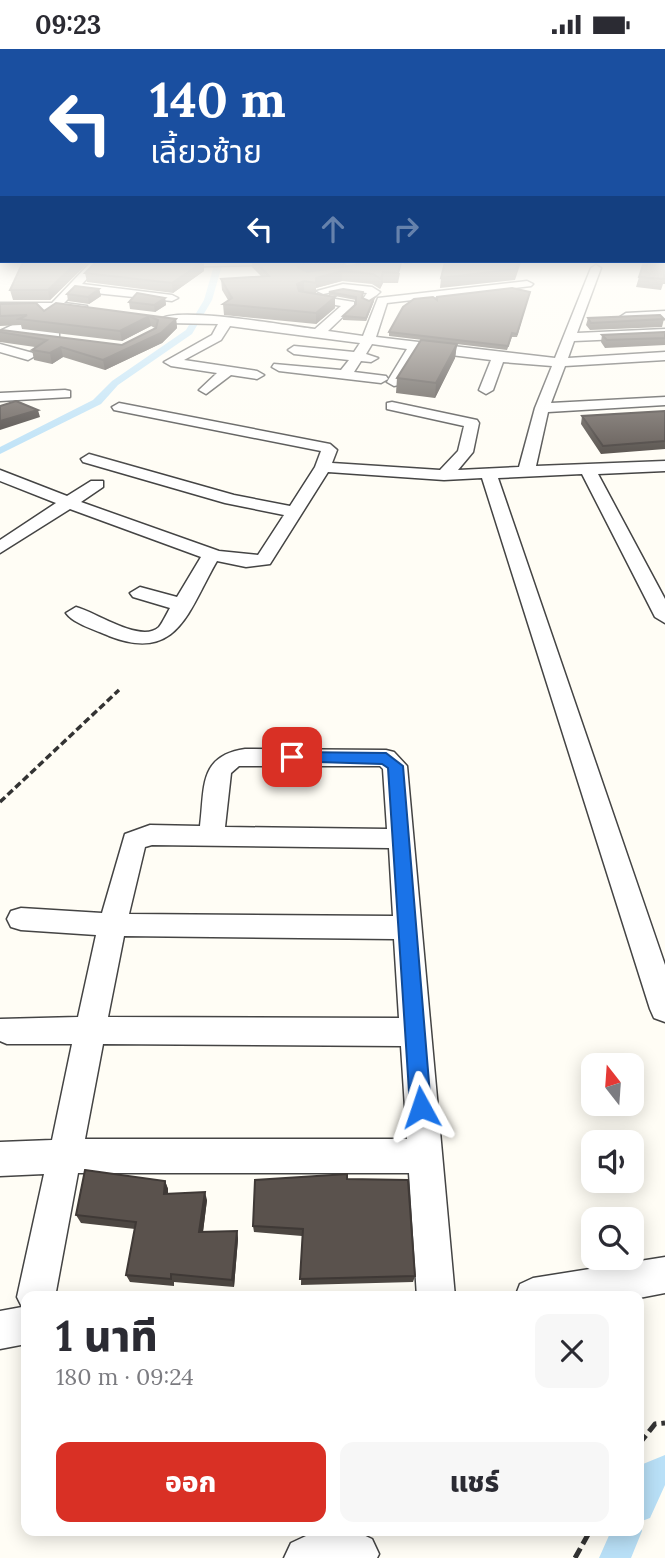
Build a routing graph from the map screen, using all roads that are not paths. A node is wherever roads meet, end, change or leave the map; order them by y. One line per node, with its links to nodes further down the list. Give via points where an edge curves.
1 (219, 332): 21 (street, via 171,360)
2 (294, 332): 8 (street)
3 (320, 332): 8 (street)
4 (367, 332): 11 (street)
5 (572, 332): 9 (street)
6 (8, 333): 10 (street)
7 (665, 333): 9 (street)
8 (316, 335): 11 (street)
9 (568, 337): 20 (street)
10 (60, 339)
11 (368, 341): 12 (street); 18 (street)
12 (415, 346): 16 (street); 25 (street, via 388,381)
13 (0, 348): 15 (street)
14 (294, 350): 18 (street)
15 (28, 356)
16 (495, 356): 20 (street); 28 (street)
17 (665, 356): 20 (street)
18 (357, 357): 19 (street); 25 (street)
19 (381, 359)
20 (559, 362): 34 (street)
21 (188, 365): 23 (street); 26 (street)
22 (279, 367): 25 (street)
23 (229, 371): 24 (street); 27 (street)
24 (257, 375)
25 (345, 375)
26 (170, 378)
27 (206, 390)
28 (486, 390)
29 (65, 394): 30 (street)
30 (0, 397)
31 (665, 401): 34 (street)
32 (392, 406): 42 (street, via 472,423 465,452)
33 (119, 407): 37 (street, via 325,447 329,450)
34 (542, 408): 39 (street)
35 (89, 459): 45 (street)
36 (665, 465): 38 (street)
37 (323, 467): 42 (street); 45 (street)
38 (587, 468): 39 (street); 51 (street)
39 (526, 473): 40 (street)
40 (489, 474): 42 (street); 57 (street)
41 (0, 475): 44 (street)
42 (444, 475)
43 (97, 484): 44 (street)
44 (70, 502): 46 (street); 47 (street)
45 (292, 512): 47 (street, via 264,560 245,563)
46 (0, 548)
47 (211, 556): 49 (street)
48 (140, 593): 49 (street)
49 (182, 605): 50 (street, via 166,631 143,640)
50 (76, 613)
51 (665, 617)
52 (212, 835): 53 (street); 53 (street, via 219,770 232,759 386,758 395,766); 55 (street, via 150,835 134,841)
53 (400, 839): 56 (street)
54 (21, 919): 55 (street)
55 (112, 925): 56 (street); 59 (street)
56 (407, 928): 60 (street)
57 (665, 1009)
58 (7, 1030): 59 (street)
59 (93, 1030): 60 (street); 61 (street)
60 (415, 1032): 62 (street)
61 (65, 1156): 62 (street); 63 (street); 65 (street)
62 (425, 1156): 66 (street)
63 (0, 1159)
64 (665, 1275): 67 (street)
65 (37, 1291)
66 (436, 1291)
67 (569, 1291)
68 (21, 1326): 69 (street)
69 (0, 1330)
70 (357, 1548): 71 (street)
71 (306, 1558)

